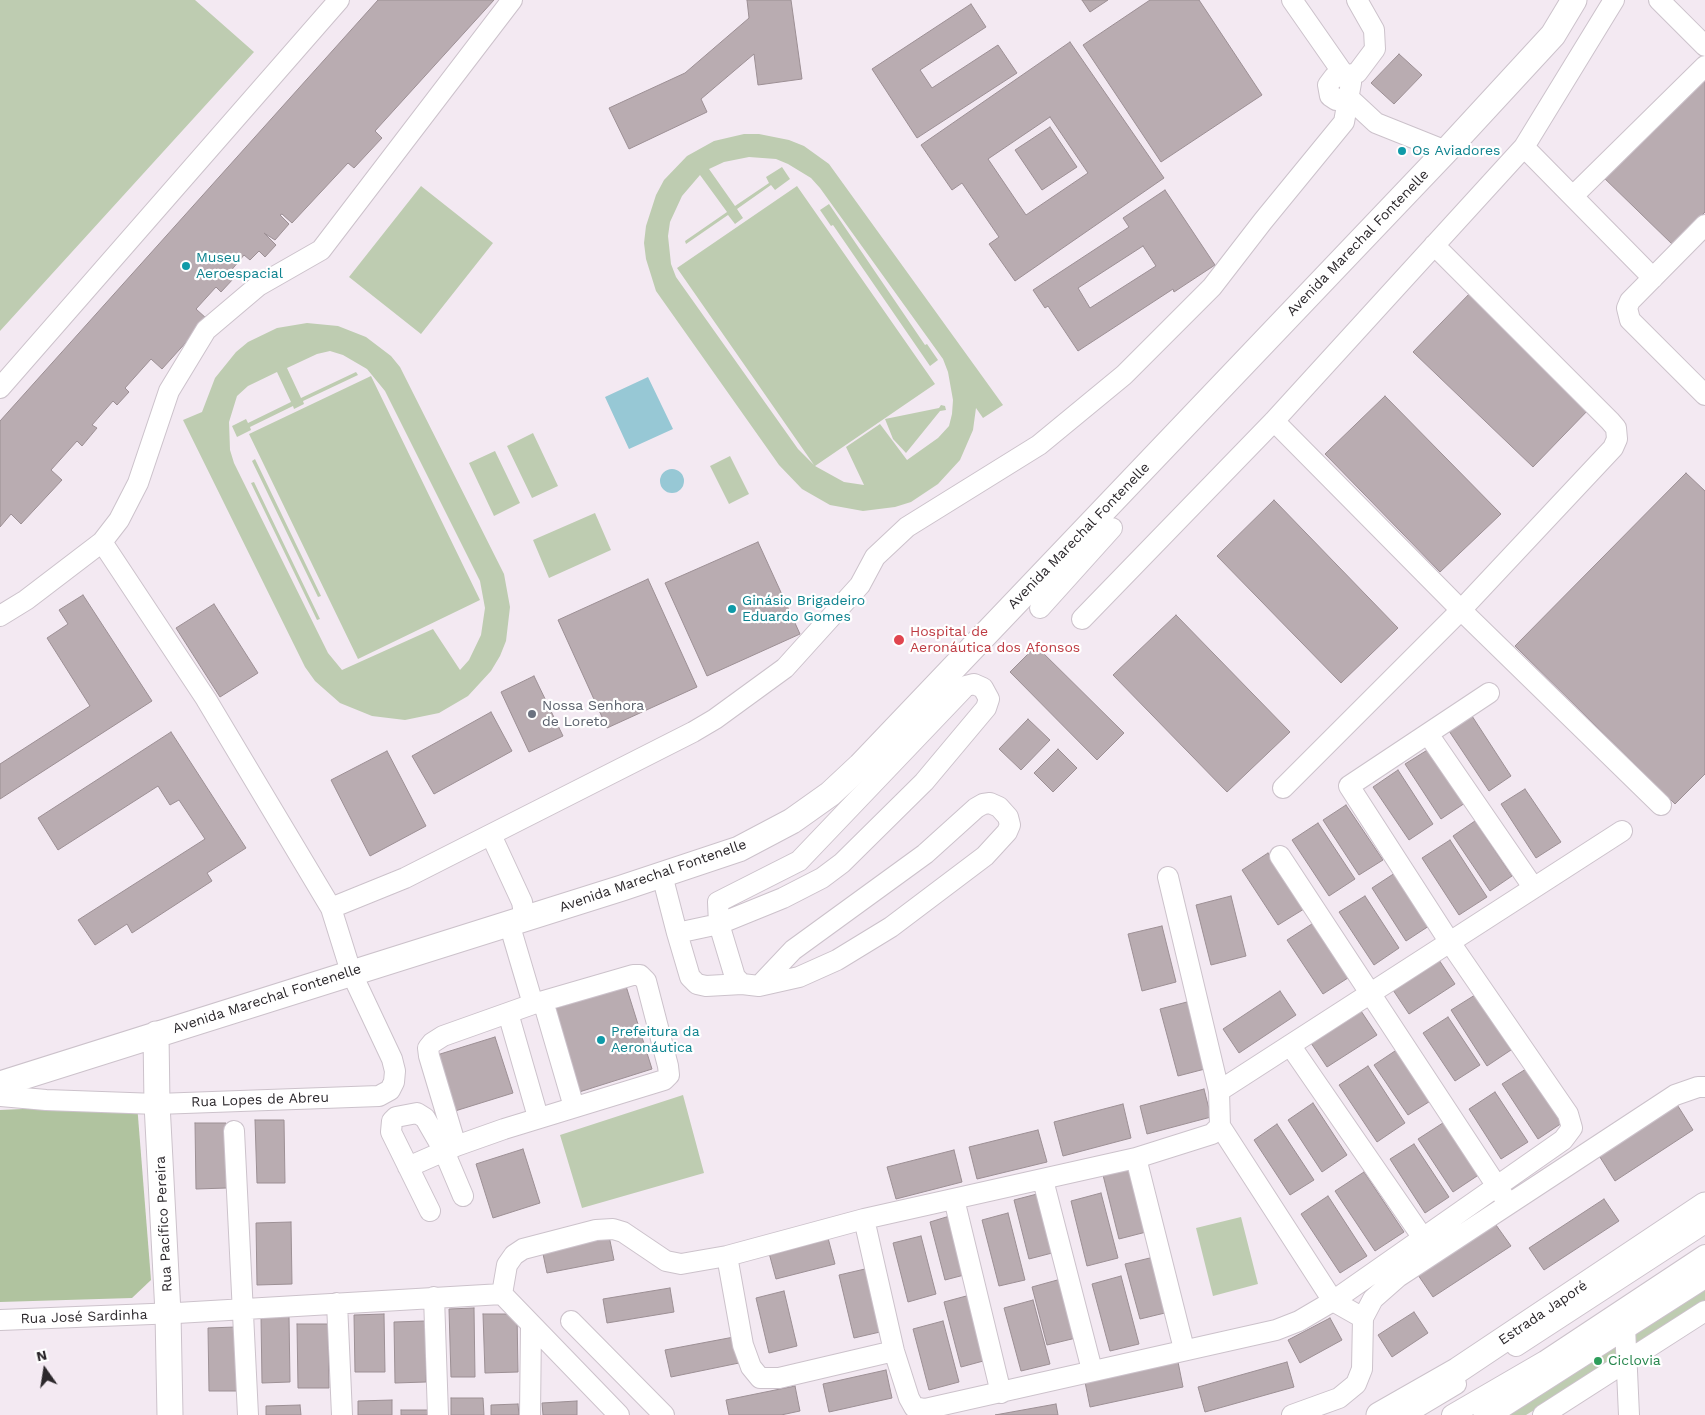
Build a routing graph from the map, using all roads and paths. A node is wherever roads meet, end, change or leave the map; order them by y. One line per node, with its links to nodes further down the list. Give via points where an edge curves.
1 (339, 0): 18 (street)
2 (512, 0): 22 (street, via 321,250 258,286 206,330 169,391 134,490 119,520)
3 (1292, 0): 10 (street)
4 (1356, 0): 10 (street, via 1374,30 1375,49 1357,73)
5 (1574, 0): 13 (main road, Avenida Marechal Fontenelle, via 1553,35)
6 (1614, 0): 12 (street)
7 (1659, 0): 8 (street)
8 (1705, 46)
9 (1705, 66): 14 (street)
10 (1345, 76): 11 (street, via 1352,88)
11 (1339, 96): 13 (street, via 1376,123); 32 (street, via 1344,122 1212,288 1124,375 1039,444 907,527 875,557 860,584 785,668 715,719)
12 (1524, 147): 14 (street); 16 (street)
13 (1446, 151): 23 (main road, Avenida Marechal Fontenelle)
14 (1573, 196): 17 (street)
15 (1705, 225): 17 (street)
16 (1434, 246): 20 (street); 24 (street, via 1610,421 1616,428 1617,439 1613,448)
17 (1653, 278): 19 (street, via 1630,302 1627,314)
18 (0, 388)
19 (1705, 395)
20 (1274, 421): 24 (street); 26 (street)
21 (1112, 528): 23 (street)
22 (102, 542): 25 (street); 37 (street, Rua Lopes de Abreu, via 206,699)
23 (1041, 594): 34 (main road, Avenida Marechal Fontenelle, via 964,657 830,794 792,821 739,848)
24 (1461, 610): 29 (street); 30 (street)
25 (0, 616)
26 (1082, 619)
27 (1489, 694): 28 (street)
28 (1428, 734): 36 (street); 41 (street, via 1349,786)
29 (1283, 788)
30 (1661, 805)
31 (1622, 831): 36 (street)
32 (491, 835): 37 (street, via 379,891); 38 (street, via 522,902)
33 (1280, 856): 44 (street)
34 (662, 875): 38 (main road, Avenida Marechal Fontenelle); 40 (street)
35 (1168, 877): 51 (street)
36 (1533, 888): 41 (street)
37 (330, 908): 42 (street, Rua Lopes de Abreu)
38 (517, 921): 42 (main road, Avenida Marechal Fontenelle); 45 (street)
39 (719, 924): 39 (street, via 783,898 822,878 842,863 924,782 986,708 989,699 983,688 974,684 966,686 799,861 718,902); 40 (street); 43 (street, via 730,965)
40 (677, 933): 43 (street, via 690,977 697,984)
41 (1449, 941): 44 (street); 62 (street, via 1572,1122 1571,1133 1563,1140)
42 (351, 972): 47 (main road, Avenida Marechal Fontenelle); 53 (street, Rua Lopes de Abreu, via 392,1059 395,1071 390,1090 379,1096)
43 (750, 985): 43 (street, via 799,977 837,960 891,927 985,856 1007,832 1010,825 1008,817 990,803 976,808 925,854)
44 (1370, 992): 48 (street); 62 (street)
45 (538, 1003): 46 (street); 54 (street); 54 (street, via 633,975 640,975 646,981 669,1075 664,1080)
46 (508, 1013): 55 (street); 58 (street, via 443,1036 428,1048)
47 (156, 1034): 49 (main road, Avenida Marechal Fontenelle); 53 (main road, Rua Pacífico Pereira)
48 (1290, 1045): 51 (street); 70 (street)
49 (0, 1084)
50 (1705, 1087): 65 (street, via 1675,1095)
51 (1220, 1091): 56 (street)
52 (0, 1096): 53 (street, Rua Lopes de Abreu)
53 (157, 1104): 80 (main road, Rua Pacífico Pereira)
54 (574, 1107): 55 (street)
55 (538, 1118): 58 (street)
56 (1220, 1126): 59 (street, via 1205,1138); 76 (street)
57 (234, 1131): 78 (street)
58 (450, 1149): 60 (street); 60 (street, via 421,1115 396,1117 392,1121 391,1132); 63 (street)
59 (1136, 1158): 61 (street); 86 (street)
60 (408, 1167): 67 (street)
61 (1043, 1180): 64 (street); 89 (street)
62 (1496, 1186): 65 (street); 70 (street)
63 (463, 1196)
64 (954, 1198): 68 (street); 90 (street)
65 (1509, 1205): 81 (street, via 1398,1277 1373,1299)
66 (1705, 1205): 99 (main road, Estrada Japoré, via 1458,1370)
67 (430, 1211)
68 (864, 1219): 72 (street); 87 (street)
69 (1705, 1223): 100 (street)
70 (1423, 1238): 76 (street)
71 (1705, 1255): 101 (street, via 1545,1361)
72 (727, 1256): 74 (street, via 681,1264 666,1261 623,1232 596,1230 514,1254 507,1265); 87 (street, via 743,1344 751,1367 760,1378 779,1378)
73 (1705, 1275): 85 (main road)
74 (502, 1294): 75 (street, Rua José Sardinha); 84 (street)
75 (434, 1297): 77 (street, Rua José Sardinha); 94 (street)
76 (1333, 1301): 81 (street); 86 (street, via 1276,1330)
77 (337, 1303): 78 (street, Rua José Sardinha); 93 (street)
78 (244, 1308): 80 (street, Rua José Sardinha); 92 (street)
79 (1705, 1311): 88 (street)
80 (168, 1313): 82 (street, Rua José Sardinha); 91 (main road, Rua Pacífico Pereira)
81 (1363, 1318): 98 (street, via 1362,1369 1356,1384 1339,1398)
82 (0, 1320)
83 (571, 1321): 97 (street)
84 (531, 1326): 95 (street); 96 (street)
85 (1625, 1327): 88 (street); 102 (main road)
86 (1184, 1349): 89 (street)
87 (894, 1351): 90 (street, via 914,1407 946,1406)
88 (1626, 1361): 103 (street); 104 (street)
89 (1092, 1370): 90 (street)
90 (1001, 1393)
91 (170, 1415)
92 (248, 1415)
93 (342, 1415)
94 (438, 1415)
95 (530, 1415)
96 (619, 1415)
97 (664, 1415)
98 (1292, 1415)
99 (1379, 1415)
100 (1404, 1415)
101 (1452, 1415)
102 (1486, 1415)
103 (1543, 1415)
104 (1629, 1415)

